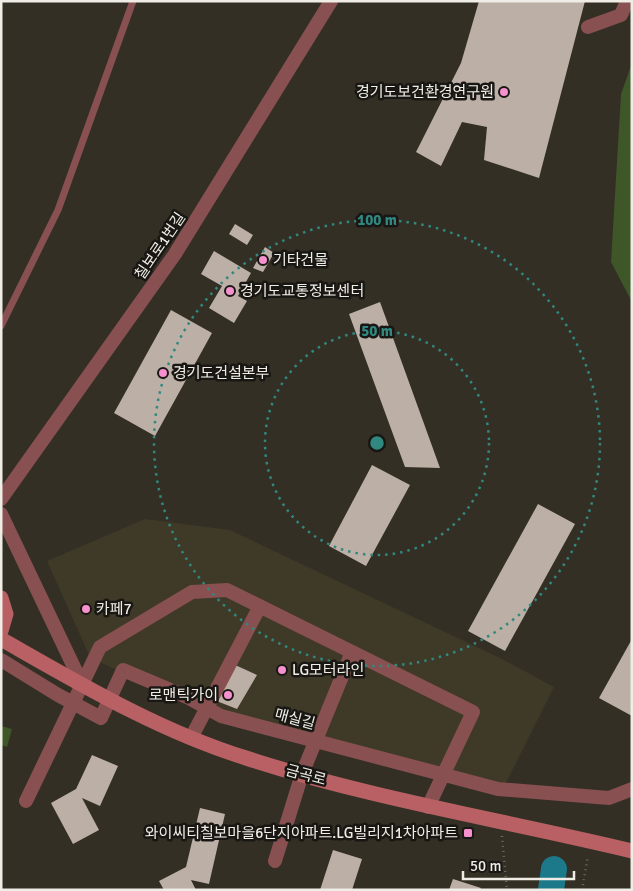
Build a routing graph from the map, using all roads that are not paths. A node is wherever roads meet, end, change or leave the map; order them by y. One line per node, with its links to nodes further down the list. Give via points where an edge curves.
1 (132, 1): 5 (lane, via 58,210)
2 (331, 1): 6 (street, 칠보로1번길, via 175,254)
3 (627, 1): 4 (street, via 621,15)
4 (588, 27)
5 (1, 326)
6 (2, 496)
7 (1, 514): 14 (street)
8 (1, 598): 10 (main road, via 6,614)
9 (260, 606): 12 (street); 14 (street, via 227,590 192,592 100,647); 17 (street)
10 (1, 631)
11 (1, 639): 14 (main road, 금곡로)
12 (352, 652): 19 (street); 21 (street, via 473,712)
13 (1, 660): 16 (street, 매실길)
14 (83, 686): 15 (main road, 금곡로); 16 (street)
15 (110, 700): 16 (street, 매실길, via 101,718); 17 (street, 매실길, via 123,670); 18 (main road, 금곡로)
16 (74, 704): 23 (street)
17 (207, 708): 18 (street); 19 (street, 매실길, via 221,716)
18 (191, 738): 20 (main road, 금곡로)
19 (315, 741): 20 (street); 21 (street, 매실길)
20 (302, 774): 24 (main road, 금곡로); 26 (street)
21 (443, 775): 22 (street, 매실길, via 498,789 609,798); 24 (street)
22 (632, 789)
23 (26, 801)
24 (428, 807): 25 (main road, 금곡로, via 591,842)
25 (630, 847)
26 (274, 861)

